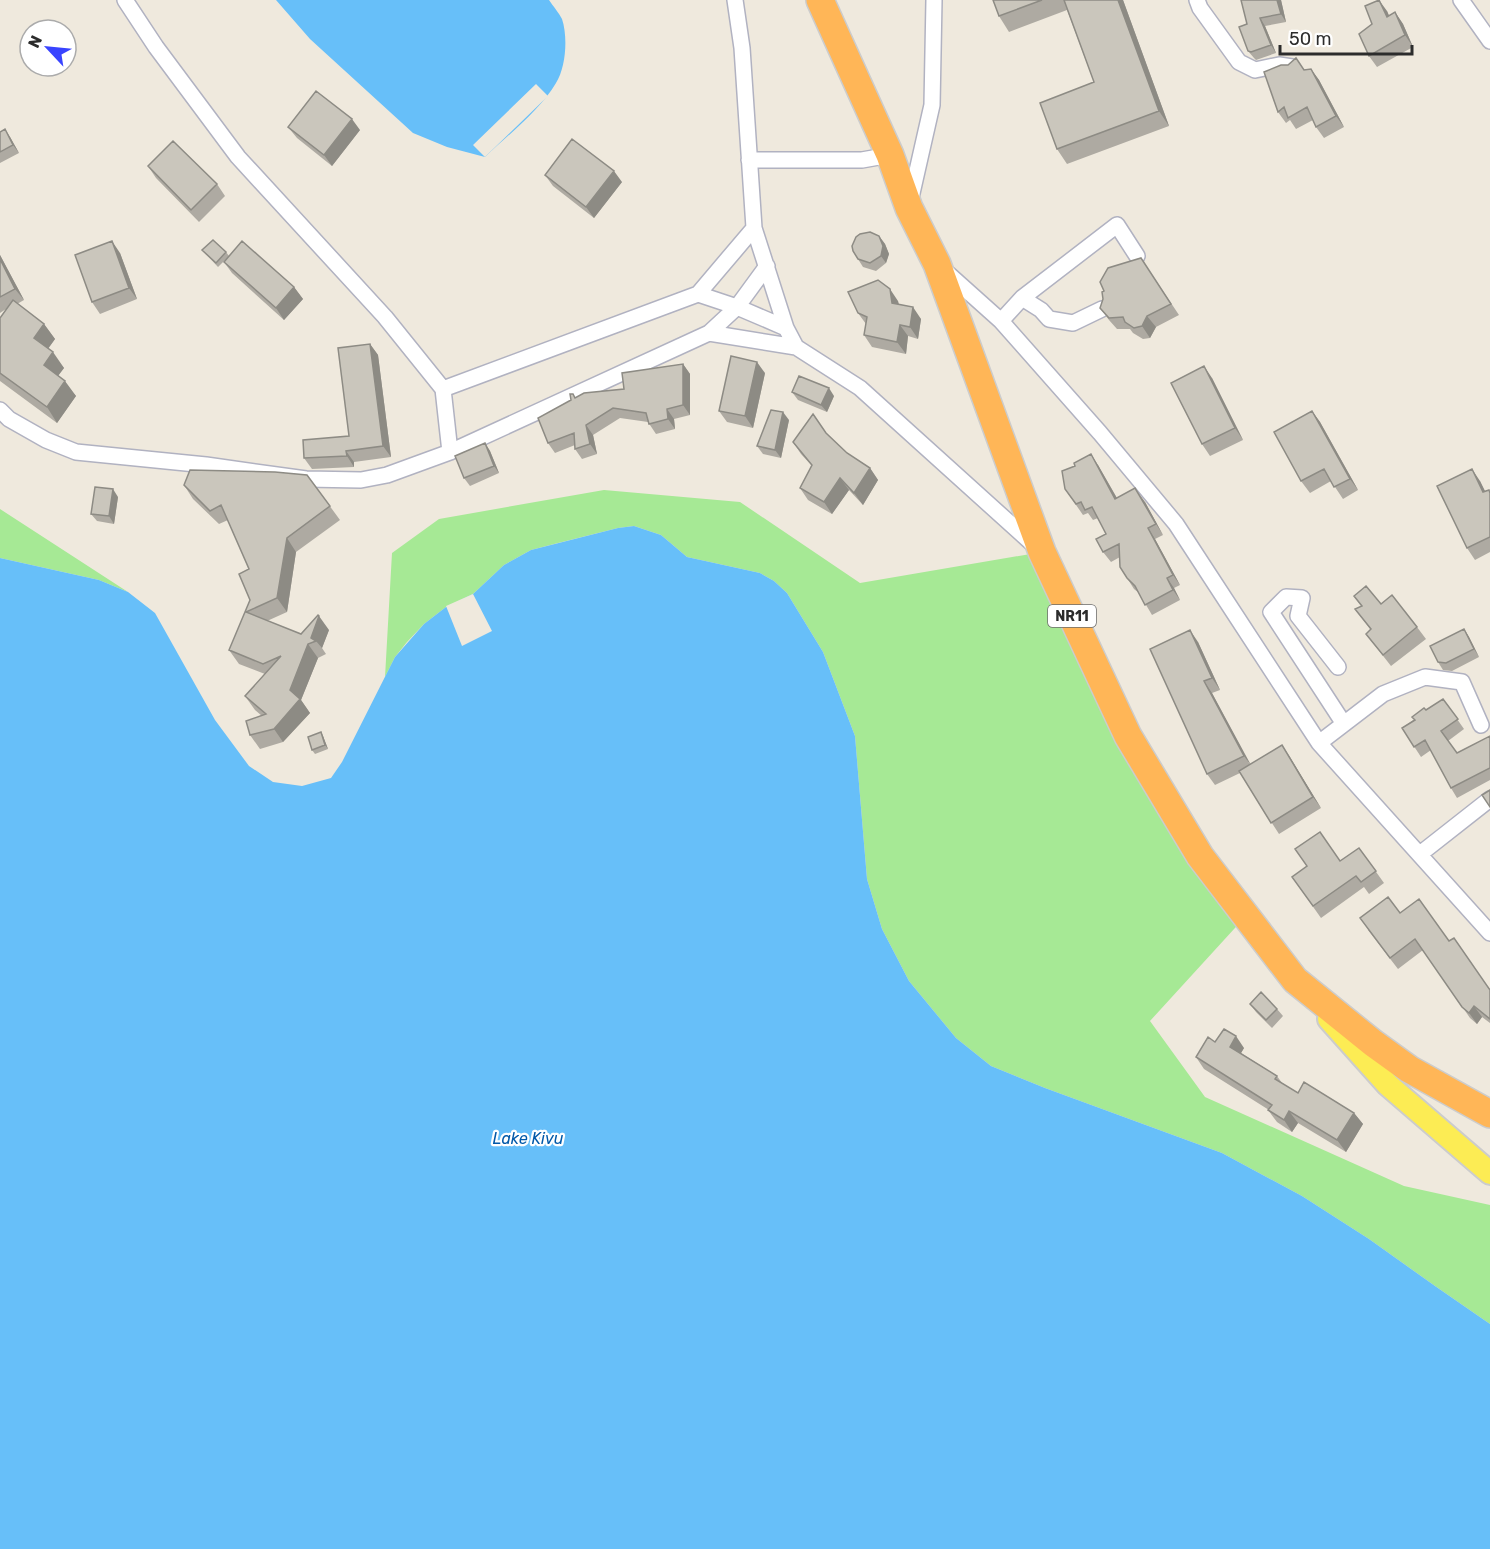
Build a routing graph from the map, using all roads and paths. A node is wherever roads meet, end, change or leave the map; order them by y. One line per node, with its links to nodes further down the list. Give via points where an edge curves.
1 (125, 0): 24 (street, via 238,157 385,317)
2 (735, 0): 10 (street)
3 (820, 0): 9 (highway, NR11)
4 (934, 0): 11 (street, via 932,105)
5 (1197, 0): 8 (street, via 1239,62 1255,70 1279,65)
6 (1461, 0): 7 (street)
7 (1490, 41)
8 (1292, 67)
9 (890, 155): 10 (street, via 862,160); 11 (highway, NR11)
10 (749, 160): 12 (street)
11 (909, 208): 14 (highway, NR11)
12 (754, 228): 15 (street); 16 (street)
13 (1137, 256): 17 (street, via 1117,225)
14 (937, 264): 20 (street); 27 (highway, NR11)
15 (767, 266): 18 (street); 21 (street)
16 (698, 294): 18 (street); 24 (street)
17 (1022, 298): 19 (street, via 1049,319 1073,323); 20 (street)
18 (737, 307): 21 (street); 22 (street)
19 (1102, 309)
20 (1001, 321): 31 (street, via 1176,524)
21 (786, 328): 23 (street)
22 (710, 333): 23 (street); 26 (street)
23 (796, 347): 27 (street, via 860,388)
24 (443, 390): 26 (street)
25 (0, 410): 26 (street, via 46,440 76,452 306,479 361,480 387,475)
26 (450, 452)
27 (1042, 552): 35 (highway, NR11, via 1128,736 1200,856)
28 (1338, 667): 29 (street, via 1298,616 1302,598 1286,597 1271,612)
29 (1344, 724): 30 (street, via 1383,694 1425,677 1462,682); 31 (street)
30 (1481, 725)
31 (1319, 743): 33 (street)
32 (1490, 799): 33 (street)
33 (1420, 854): 34 (street)
34 (1490, 933)
35 (1295, 980): 36 (highway, NR11, via 1409,1069); 37 (main road, via 1388,1085)
36 (1490, 1114)
37 (1490, 1173)

